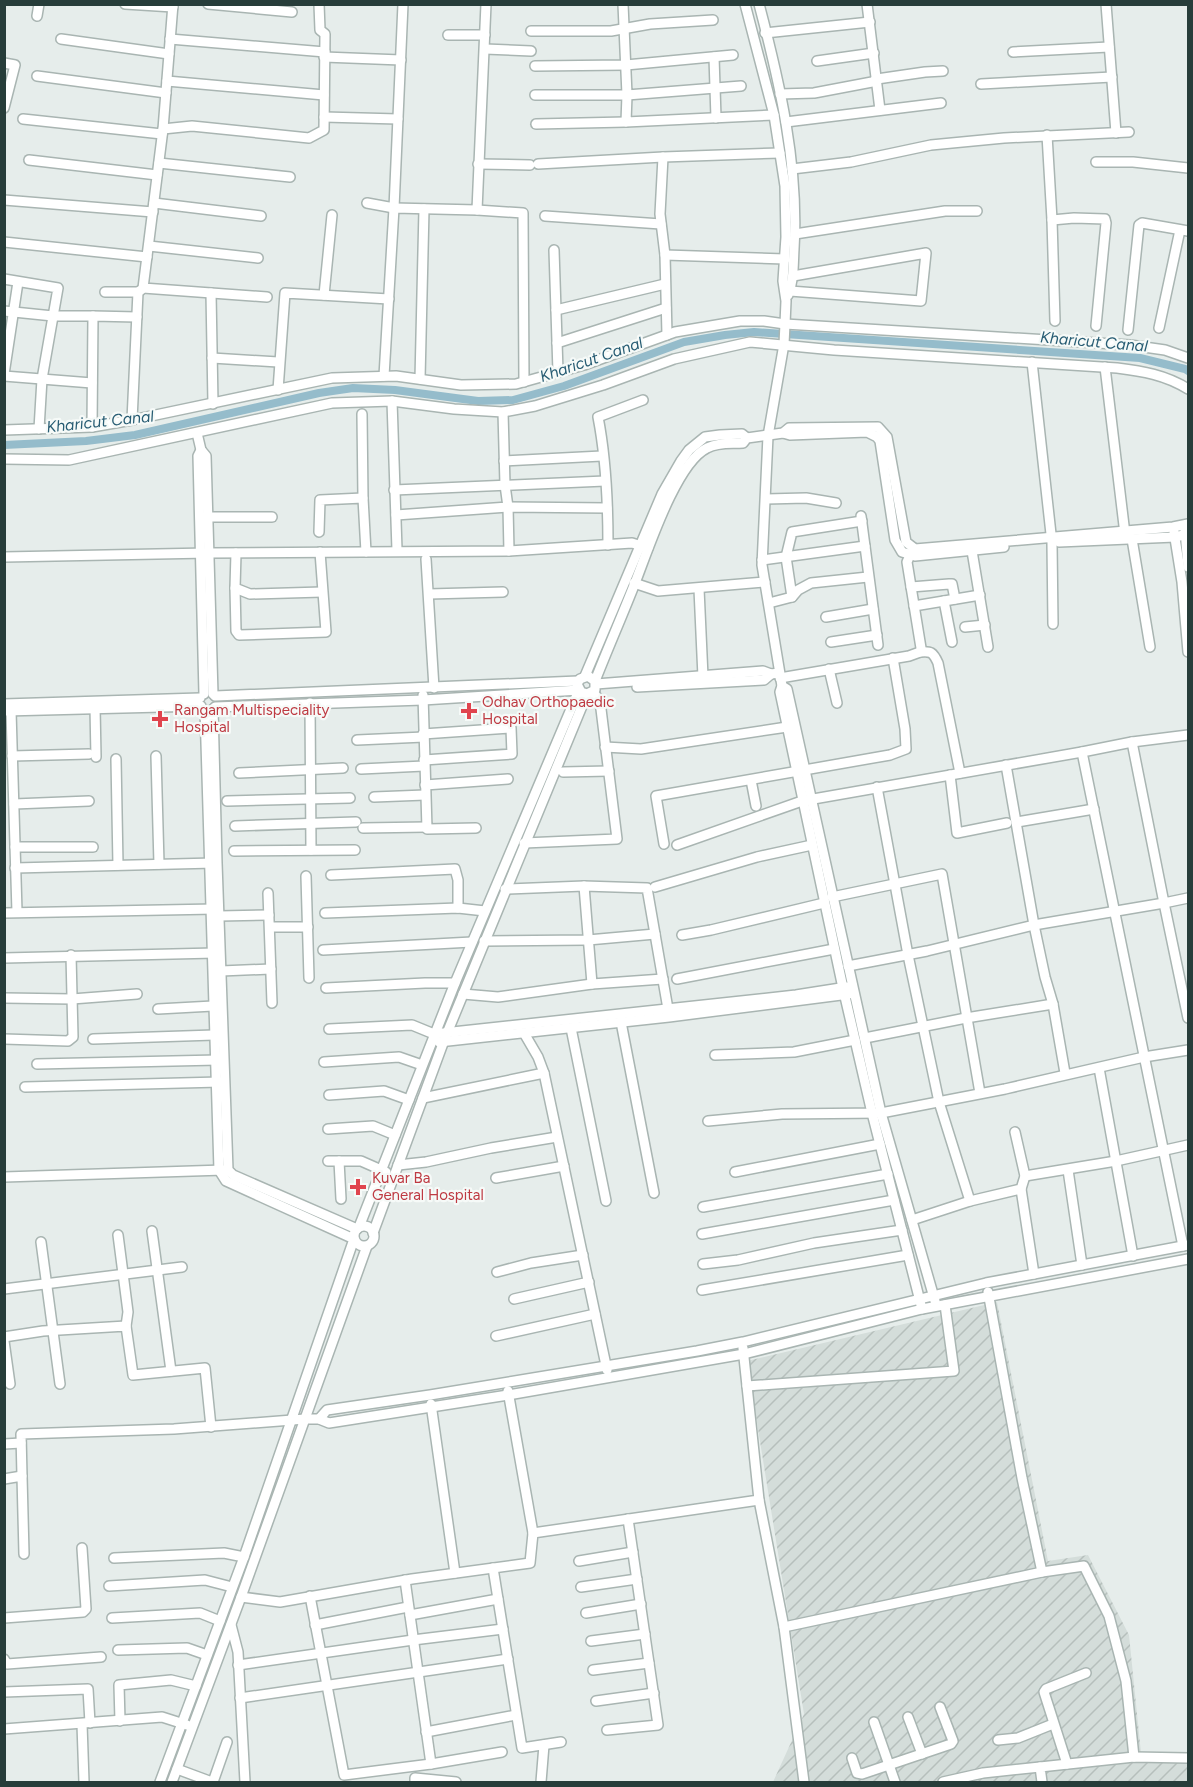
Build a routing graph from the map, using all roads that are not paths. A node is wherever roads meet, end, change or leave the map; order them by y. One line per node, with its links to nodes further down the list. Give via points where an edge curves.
1 (39, 4): 14 (street)
2 (125, 4): 12 (street)
3 (208, 4): 13 (street)
4 (319, 4): 30 (street)
5 (403, 4): 33 (street)
6 (486, 4): 20 (street)
7 (623, 4): 17 (street)
8 (744, 4): 54 (street)
9 (759, 4): 19 (street)
10 (867, 4): 16 (street)
11 (1106, 4): 24 (street)
12 (173, 6): 23 (street)
13 (292, 12)
14 (37, 16)
15 (713, 20): 17 (street)
16 (870, 22): 19 (street); 28 (street)
17 (625, 28): 18 (street); 36 (street)
18 (531, 31)
19 (765, 33): 47 (street)
20 (485, 34): 21 (street); 25 (street)
21 (448, 35)
22 (60, 39): 29 (street)
23 (170, 39): 29 (street); 30 (street)
24 (1109, 47): 27 (street); 40 (street)
25 (485, 49): 26 (street); 71 (street)
26 (531, 51)
27 (1014, 52)
28 (874, 53): 34 (street); 41 (street)
29 (169, 54): 42 (street)
30 (325, 54): 33 (street); 48 (street)
31 (733, 55): 32 (street)
32 (714, 57): 36 (street); 45 (street)
33 (401, 60): 58 (street)
34 (817, 61)
35 (4, 63): 52 (street, via 15,65)
36 (626, 64): 37 (street); 50 (street)
37 (535, 66)
38 (943, 71): 41 (street)
39 (37, 76): 46 (street)
40 (1112, 77): 43 (street); 64 (street)
41 (877, 79): 47 (street, via 814,93); 53 (street)
42 (167, 81): 46 (street); 48 (street)
43 (981, 84)
44 (741, 86): 45 (street)
45 (715, 88): 50 (street); 56 (street)
46 (166, 93): 62 (street)
47 (780, 94): 60 (street)
48 (324, 95): 55 (street)
49 (535, 95): 50 (street)
50 (627, 95): 59 (street)
51 (941, 103): 53 (street)
52 (4, 108)
53 (880, 110): 60 (street)
54 (774, 115): 56 (street); 66 (street)
55 (324, 117): 58 (street); 62 (street, via 324,130 309,138 192,126)
56 (716, 118): 59 (street)
57 (23, 119): 62 (street)
58 (398, 119): 79 (street)
59 (626, 122): 61 (street)
60 (786, 122): 73 (street)
61 (536, 124)
62 (163, 132): 70 (street)
63 (1129, 132): 64 (street)
64 (1116, 133): 65 (street)
65 (1047, 135): 73 (street, via 931,145 851,162); 86 (street)
66 (780, 153): 67 (street); 96 (street, via 785,186)
67 (663, 157): 71 (street, via 534,165); 87 (street)
68 (29, 160): 74 (street)
69 (1096, 162): 72 (street)
70 (159, 163): 74 (street); 75 (street)
71 (478, 164): 81 (street)
72 (1188, 168)
73 (792, 169): 89 (street)
74 (158, 175): 78 (street)
75 (290, 177)
76 (4, 200): 78 (street)
77 (367, 203): 79 (street)
78 (153, 207): 84 (street); 91 (street)
79 (394, 208): 80 (street); 107 (street)
80 (424, 209): 81 (street); 132 (street)
81 (477, 210): 133 (street, via 523,213)
82 (977, 211): 89 (street, via 945,211)
83 (332, 215): 105 (street)
84 (261, 216)
85 (545, 216): 87 (street)
86 (1052, 220): 115 (street); 117 (street, via 1105,219)
87 (661, 224): 93 (street)
88 (1184, 230): 118 (street); 119 (street, via 1139,225)
89 (795, 234): 97 (street)
90 (4, 242): 94 (street)
91 (148, 246): 94 (street); 95 (street)
92 (554, 250): 110 (street)
93 (664, 255): 96 (street); 100 (street)
94 (147, 257): 101 (street)
95 (258, 258)
96 (784, 259): 108 (street)
97 (793, 276): 102 (street); 102 (street, via 926,254 921,301)
98 (4, 279): 99 (street)
99 (18, 282): 111 (street); 112 (street, via 58,288)
100 (665, 284): 109 (street); 110 (street)
101 (141, 290): 103 (street); 104 (street); 114 (street)
102 (790, 291): 108 (street)
103 (105, 292)
104 (211, 293): 106 (street); 123 (street)
105 (324, 295): 107 (street); 125 (street, via 285,293)
106 (267, 297)
107 (388, 299): 130 (street)
108 (786, 301): 116 (street)
109 (666, 308): 120 (street); 121 (street)
110 (556, 310): 121 (street)
111 (9, 312): 112 (street); 129 (street)
112 (52, 316): 113 (street); 131 (street)
113 (93, 316): 114 (street); 134 (street)
114 (137, 317): 142 (street)
115 (1055, 321)
116 (785, 324): 120 (street, via 740,321); 122 (street); 124 (street, via 1130,345)
117 (1096, 326)
118 (1159, 328)
119 (1128, 330)
120 (667, 335): 128 (street)
121 (557, 343): 128 (street)
122 (784, 344): 126 (street); 140 (street, via 750,342 725,346 535,406); 147 (street)
123 (212, 358): 125 (street); 139 (street)
124 (1188, 358)
125 (278, 363): 136 (street)
126 (1032, 363): 127 (street); 168 (street)
127 (1105, 367): 135 (street, via 1151,372); 167 (street)
128 (558, 372): 133 (street)
129 (4, 375): 131 (street)
130 (384, 376): 132 (street); 136 (street, via 332,378)
131 (42, 379): 134 (street); 144 (street)
132 (420, 379): 133 (street, via 461,385)
133 (524, 382)
134 (92, 383): 143 (street)
135 (1188, 389)
136 (278, 390): 139 (street)
137 (392, 400): 140 (street); 146 (street, via 332,403); 154 (street)
138 (643, 400): 149 (street, via 598,417)
139 (213, 404): 142 (street)
140 (503, 412): 151 (street)
141 (362, 414): 155 (street)
142 (132, 420): 143 (street)
143 (92, 427): 144 (street)
144 (39, 429): 145 (street)
145 (4, 430)
146 (197, 433): 148 (street); 150 (street, via 69,460)
147 (768, 436): 156 (street); 171 (street, via 705,437 689,450 671,476); 177 (street, via 789,428 873,426 882,430 887,437 906,542)
148 (201, 450): 161 (street, via 206,456); 178 (street, via 198,456)
149 (602, 456): 151 (street); 152 (street)
150 (4, 459)
151 (504, 462): 153 (street)
152 (605, 481): 153 (street); 159 (street)
153 (505, 485): 154 (street); 158 (street)
154 (394, 490): 160 (street)
155 (363, 498): 164 (street, via 320,500); 176 (street)
156 (766, 499): 157 (street, via 806,498); 183 (street)
157 (836, 503)
158 (508, 507): 159 (street); 160 (street); 174 (street)
159 (607, 508): 169 (street)
160 (396, 515): 172 (street)
161 (207, 517): 162 (street); 178 (street)
162 (272, 517)
163 (1186, 524): 165 (street); 166 (street)
164 (319, 532)
165 (1174, 532): 166 (street); 167 (street); 211 (street)
166 (1187, 535): 184 (street)
167 (1127, 536): 168 (street); 209 (street)
168 (1051, 540): 173 (street); 177 (street); 201 (street)
169 (608, 545): 171 (street, via 632,543); 174 (street)
170 (865, 546): 181 (street); 181 (street, via 861,519 796,530 790,537); 185 (street)
171 (644, 547): 187 (street); 216 (street)
172 (397, 550): 174 (street); 176 (street)
173 (972, 550): 177 (street); 194 (street)
174 (509, 551)
175 (320, 552): 176 (street); 179 (street); 191 (street)
176 (366, 552)
177 (912, 552): 188 (street, via 907,562)
178 (204, 553): 179 (street); 180 (street); 220 (street)
179 (236, 553): 189 (street)
180 (4, 557)
181 (786, 557): 183 (street); 195 (street)
182 (426, 559): 193 (street)
183 (762, 560): 186 (street)
184 (1188, 567)
185 (868, 577): 195 (street, via 811,583); 199 (street)
186 (765, 582): 190 (street); 197 (street)
187 (634, 584): 190 (street, via 658,591); 216 (street)
188 (911, 587): 196 (street, via 952,584); 198 (street)
189 (235, 588): 191 (street, via 250,594); 191 (street, via 239,635 326,632)
190 (699, 588): 214 (street)
191 (322, 592)
192 (503, 592): 193 (street)
193 (429, 594): 218 (street)
194 (980, 595): 196 (street); 202 (street)
195 (792, 597): 197 (street)
196 (950, 600): 198 (street); 206 (street)
197 (769, 603): 215 (street)
198 (914, 606): 210 (street)
199 (873, 609): 200 (street); 204 (street)
200 (826, 617)
201 (1053, 624)
202 (985, 625): 203 (street); 208 (street)
203 (965, 627)
204 (877, 635): 205 (street); 207 (street)
205 (831, 642)
206 (952, 642)
207 (878, 645)
208 (988, 646)
209 (1150, 647)
210 (920, 652): 212 (street); 244 (street, via 934,653 938,663)
211 (1188, 652)
212 (893, 658): 213 (street); 241 (street, via 906,749)
213 (829, 669): 215 (street); 222 (street)
214 (704, 677): 215 (street, via 763,671); 216 (street)
215 (778, 678): 216 (street); 225 (street); 241 (street, via 787,689)
216 (588, 686): 218 (street); 219 (street); 230 (street, via 600,701); 263 (street); 289 (street)
217 (422, 688): 218 (street); 219 (street); 220 (street)
218 (434, 688)
219 (423, 700): 221 (street); 227 (street)
220 (208, 702): 221 (street); 223 (street); 272 (street)
221 (310, 703): 238 (street)
222 (837, 703)
223 (95, 706): 224 (street); 232 (street, via 92,756)
224 (6, 709): 232 (street)
225 (787, 727): 230 (street, via 641,749); 241 (street)
226 (1188, 735): 229 (street)
227 (424, 736): 228 (street); 235 (street); 235 (street, via 511,728 512,754)
228 (357, 740)
229 (1132, 742): 231 (street); 285 (street)
230 (605, 747): 240 (street)
231 (1082, 752): 236 (street); 257 (street)
232 (12, 756): 255 (street)
233 (156, 756): 273 (street)
234 (116, 759): 274 (street)
235 (424, 763): 239 (street); 248 (street)
236 (1006, 765): 244 (street); 259 (street)
237 (343, 768): 238 (street)
238 (311, 769): 243 (street); 250 (street)
239 (361, 769)
240 (609, 771): 242 (street); 263 (street, via 617,839)
241 (800, 771): 246 (street); 252 (street)
242 (563, 772)
243 (240, 773)
244 (955, 774): 247 (street); 259 (street, via 957,833)
245 (508, 779): 248 (street)
246 (751, 780): 256 (street); 264 (street, via 656,795)
247 (877, 787): 252 (street); 278 (street)
248 (425, 790): 249 (street); 261 (street)
249 (374, 797)
250 (311, 798): 251 (street); 254 (street); 258 (street)
251 (350, 798)
252 (807, 800): 265 (street); 266 (street); 284 (street)
253 (89, 801): 255 (street)
254 (227, 801)
255 (14, 804): 267 (street)
256 (756, 806)
257 (1094, 809): 259 (street); 287 (street)
258 (311, 823): 260 (street); 261 (street); 269 (street)
259 (1012, 823): 294 (street)
260 (235, 826)
261 (427, 827): 262 (street)
262 (476, 828)
263 (524, 843): 281 (street)
264 (664, 844)
265 (677, 845)
266 (812, 845): 280 (street); 284 (street)
267 (15, 847): 268 (street); 275 (street)
268 (93, 847)
269 (311, 850): 270 (street); 271 (street)
270 (355, 850)
271 (234, 851)
272 (213, 863): 273 (street); 288 (street)
273 (159, 864): 274 (street)
274 (118, 865): 275 (street)
275 (15, 868): 290 (street)
276 (331, 875): 286 (street, via 455,869)
277 (306, 876): 296 (street)
278 (894, 883): 284 (street); 302 (street, via 942,874); 306 (street)
279 (584, 886): 281 (street); 297 (street, via 647,888); 299 (street)
280 (655, 887)
281 (505, 889): 300 (street)
282 (268, 892): 293 (street)
283 (1188, 898): 285 (street)
284 (828, 900): 298 (street); 303 (street); 309 (street)
285 (1164, 903): 287 (street); 329 (street)
286 (458, 908): 289 (street); 292 (street)
287 (1114, 910): 294 (street); 343 (street)
288 (216, 911): 290 (street); 293 (street); 305 (street)
289 (485, 911): 301 (street)
290 (17, 912): 291 (street)
291 (4, 913)
292 (326, 913)
293 (269, 915): 295 (street)
294 (1034, 925): 302 (street); 324 (street)
295 (270, 927): 296 (street); 310 (street)
296 (308, 927): 312 (street)
297 (655, 934): 299 (street); 313 (street)
298 (682, 935)
299 (588, 940): 300 (street); 316 (street)
300 (484, 941): 320 (street)
301 (472, 942): 304 (street); 315 (street)
302 (953, 944): 306 (street); 328 (street)
303 (834, 949): 314 (street); 318 (street)
304 (323, 950)
305 (216, 953): 307 (street); 311 (street); 325 (street)
306 (908, 955): 309 (street); 331 (street)
307 (71, 956): 308 (street); 322 (street)
308 (4, 957)
309 (848, 966): 318 (street)
310 (271, 969): 311 (street); 323 (street)
311 (221, 971): 344 (street)
312 (309, 978)
313 (663, 979): 316 (street); 327 (street)
314 (677, 979)
315 (455, 983): 317 (street); 337 (street)
316 (592, 984): 320 (street, via 498,997)
317 (326, 988)
318 (849, 990): 327 (street); 330 (street); 340 (street)
319 (137, 994): 322 (street)
320 (463, 994): 336 (street)
321 (4, 998): 322 (street)
322 (72, 999): 338 (street, via 71,1039)
323 (272, 1003)
324 (1053, 1004): 328 (street); 350 (street)
325 (213, 1006): 326 (street); 335 (street)
326 (158, 1009)
327 (668, 1009): 336 (street)
328 (966, 1018): 331 (street); 353 (street)
329 (1188, 1018)
330 (621, 1022): 332 (street); 382 (street)
331 (923, 1027): 340 (street); 357 (street)
332 (571, 1028): 334 (street); 385 (street)
333 (329, 1029): 337 (street, via 412,1025)
334 (524, 1033): 336 (street); 349 (street)
335 (214, 1035): 339 (street); 344 (street)
336 (445, 1037): 337 (street); 355 (street)
337 (433, 1038): 347 (street)
338 (4, 1039)
339 (93, 1039)
340 (860, 1039): 342 (street, via 794,1052); 358 (street)
341 (1188, 1050): 343 (street)
342 (715, 1055)
343 (1144, 1057): 348 (street); 366 (street)
344 (219, 1060): 346 (street); 351 (street)
345 (324, 1062): 347 (street, via 399,1057)
346 (37, 1064)
347 (422, 1065): 356 (street)
348 (1099, 1068): 350 (street); 369 (street)
349 (544, 1073): 355 (street); 363 (street)
350 (1065, 1073): 353 (street)
351 (220, 1082): 352 (street); 372 (street)
352 (25, 1087)
353 (980, 1093): 357 (street)
354 (329, 1095): 356 (street, via 384,1091)
355 (423, 1098): 370 (street)
356 (409, 1100): 362 (street)
357 (939, 1102): 358 (street); 386 (street)
358 (877, 1113): 359 (street); 364 (street); 388 (street)
359 (708, 1120)
360 (328, 1129): 362 (street, via 373,1126)
361 (1015, 1132): 378 (street)
362 (396, 1135): 373 (street)
363 (557, 1137): 370 (street); 371 (street)
364 (880, 1144): 375 (street); 376 (street)
365 (1188, 1145): 366 (street)
366 (1163, 1150): 369 (street); 397 (street)
367 (328, 1161): 368 (street)
368 (339, 1161): 373 (street, via 361,1161); 383 (street)
369 (1116, 1161): 374 (street); 400 (street)
370 (398, 1165): 377 (street)
371 (564, 1166): 380 (street); 398 (street)
372 (224, 1170): 379 (street); 391 (street, via 226,1181)
373 (382, 1170): 377 (street); 391 (street)
374 (1068, 1170): 378 (street); 403 (street)
375 (735, 1172)
376 (888, 1174): 384 (street); 387 (street)
377 (394, 1176): 392 (street)
378 (1025, 1176): 381 (street)
379 (4, 1177)
380 (496, 1178)
381 (1022, 1189): 386 (street); 408 (street)
382 (654, 1194)
383 (341, 1199)
384 (894, 1200): 389 (street); 393 (street)
385 (606, 1201)
386 (970, 1201): 388 (street)
387 (703, 1207)
388 (912, 1220): 414 (street)
389 (902, 1230): 399 (street); 402 (street)
390 (152, 1231): 405 (street)
391 (357, 1232): 392 (street, via 369,1228); 396 (street, via 360,1246); 438 (street)
392 (373, 1233): 396 (street)
393 (702, 1234)
394 (118, 1235): 407 (street)
395 (41, 1242): 410 (street)
396 (367, 1246): 436 (street)
397 (1186, 1246): 400 (street)
398 (583, 1255): 406 (street); 409 (street)
399 (908, 1255): 413 (street); 417 (street)
400 (1133, 1256): 403 (street)
401 (1188, 1259): 415 (street)
402 (703, 1264)
403 (1082, 1265): 408 (street)
404 (182, 1267): 405 (street)
405 (156, 1270): 407 (street); 427 (street)
406 (497, 1272)
407 (124, 1274): 410 (street); 420 (street, via 129,1319)
408 (1034, 1274): 411 (street)
409 (589, 1282): 416 (street); 419 (street)
410 (47, 1283): 412 (street); 421 (street)
411 (986, 1283): 414 (street); 415 (street)
412 (4, 1289)
413 (702, 1290)
414 (933, 1296): 417 (street); 418 (street)
415 (988, 1296): 418 (street); 454 (street)
416 (514, 1299)
417 (921, 1304): 418 (street); 424 (street); 425 (street)
418 (941, 1306): 432 (street, via 954,1371)
419 (595, 1314): 422 (street); 426 (street)
420 (126, 1326): 421 (street); 427 (street, via 133,1376)
421 (54, 1331): 423 (street); 431 (street)
422 (496, 1336)
423 (4, 1339): 430 (street)
424 (742, 1342): 425 (street); 426 (street)
425 (744, 1354): 428 (street); 432 (street)
426 (606, 1365): 428 (street); 429 (street)
427 (171, 1371): 439 (street, via 205,1368)
428 (609, 1377): 434 (street)
429 (506, 1383): 433 (street); 434 (street)
430 (10, 1384)
431 (60, 1384)
432 (747, 1386): 444 (street)
433 (430, 1395): 435 (street); 437 (street, via 327,1410)
434 (508, 1395): 435 (street); 446 (street)
435 (431, 1407): 437 (street, via 328,1423); 455 (street)
436 (304, 1419): 437 (street); 438 (street); 462 (street)
437 (319, 1419)
438 (291, 1422): 439 (street); 451 (street)
439 (211, 1427): 440 (street, via 21,1434)
440 (21, 1443): 441 (street); 442 (street)
441 (4, 1444)
442 (22, 1476): 443 (street); 449 (street)
443 (4, 1479)
444 (759, 1500): 445 (street); 472 (street)
445 (628, 1519): 446 (street); 448 (street)
446 (533, 1533): 453 (street, via 530,1563)
447 (82, 1548): 467 (street, via 86,1609 83,1612)
448 (633, 1552): 452 (street); 456 (street)
449 (24, 1554)
450 (114, 1557): 451 (street, via 224,1553)
451 (243, 1557): 459 (street)
452 (579, 1561)
453 (493, 1568): 455 (street); 463 (street)
454 (1042, 1572): 472 (street); 512 (street, via 1084,1566 1109,1616 1126,1681)
455 (455, 1573): 457 (street)
456 (637, 1579): 460 (street); 464 (street)
457 (405, 1580): 461 (street); 465 (street)
458 (109, 1586): 459 (street, via 205,1580)
459 (232, 1587): 469 (street)
460 (581, 1587)
461 (310, 1596): 462 (street, via 280,1602); 471 (street)
462 (242, 1597): 470 (street)
463 (498, 1599): 465 (street); 473 (street)
464 (641, 1604): 466 (street); 474 (street)
465 (409, 1611): 471 (street); 475 (street)
466 (586, 1613)
467 (4, 1618)
468 (112, 1618): 469 (street, via 200,1613)
469 (220, 1621): 479 (street)
470 (231, 1625): 484 (street); 502 (street)
471 (315, 1625): 478 (street)
472 (784, 1627): 528 (street)
473 (503, 1629): 475 (street); 482 (street)
474 (645, 1634): 476 (street); 483 (street)
475 (413, 1640): 478 (street); 486 (street)
476 (591, 1641)
477 (118, 1650): 479 (street, via 187,1648)
478 (321, 1653): 484 (street); 489 (street)
479 (207, 1655): 488 (street)
480 (101, 1657): 481 (street, via 7,1664)
481 (4, 1659)
482 (508, 1659): 486 (street); 495 (street)
483 (649, 1663): 485 (street); 491 (street)
484 (238, 1665): 492 (street)
485 (593, 1670)
486 (417, 1672): 489 (street); 505 (street)
487 (1086, 1673): 501 (street, via 1046,1689)
488 (196, 1686): 497 (street, via 171,1680 119,1685); 499 (street)
489 (327, 1687): 492 (street); 515 (street, via 344,1775)
490 (4, 1692): 500 (street, via 88,1689)
491 (654, 1693): 493 (street); 504 (street, via 658,1725)
492 (240, 1698): 524 (street)
493 (596, 1701)
494 (940, 1707): 511 (street, via 952,1743)
495 (516, 1715): 505 (street); 509 (street, via 522,1748)
496 (908, 1717): 511 (street)
497 (120, 1721): 499 (street, via 162,1717); 500 (street)
498 (874, 1722): 517 (street)
499 (182, 1723): 502 (street); 521 (street)
500 (86, 1724): 503 (street); 520 (street)
501 (1053, 1724): 506 (street, via 1018,1738); 516 (street)
502 (192, 1727): 519 (street)
503 (4, 1729)
504 (607, 1730)
505 (426, 1732): 515 (street)
506 (998, 1740)
507 (227, 1742): 523 (street)
508 (561, 1742): 509 (street)
509 (544, 1745): 527 (street)
510 (502, 1752): 515 (street)
511 (922, 1754): 517 (street)
512 (1134, 1757): 514 (street); 516 (street)
513 (852, 1758): 517 (street, via 858,1774)
514 (1188, 1758)
515 (431, 1764)
516 (1067, 1764): 518 (street)
517 (889, 1765): 529 (street)
518 (1040, 1767): 530 (street); 531 (street)
519 (177, 1769): 522 (street); 523 (street)
520 (84, 1782)
521 (160, 1782)
522 (172, 1782)
523 (213, 1782)
524 (245, 1782)
525 (415, 1782): 526 (street, via 415,1778)
526 (456, 1782)
527 (541, 1782)
528 (804, 1782)
529 (895, 1782)
530 (943, 1782)
531 (1042, 1782)

